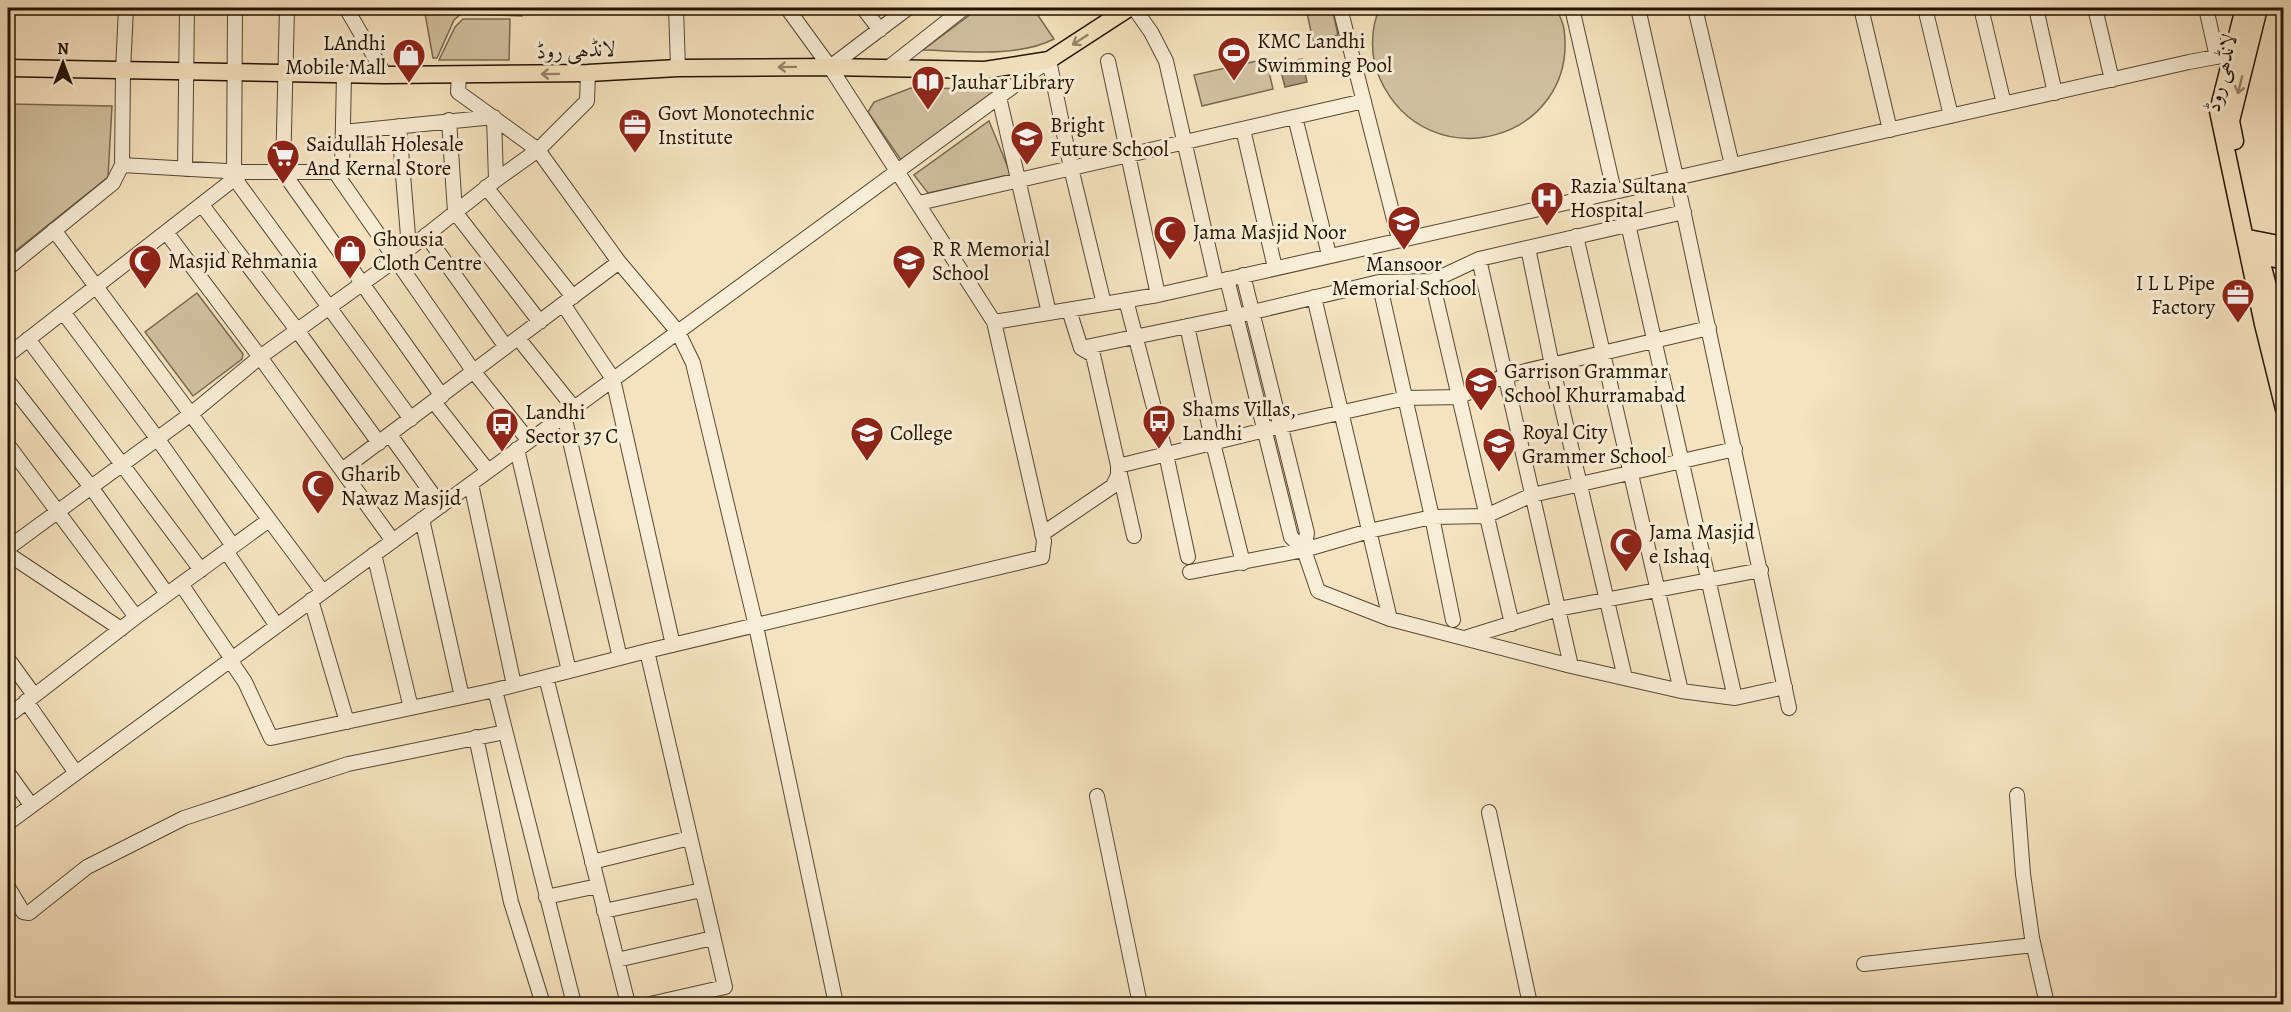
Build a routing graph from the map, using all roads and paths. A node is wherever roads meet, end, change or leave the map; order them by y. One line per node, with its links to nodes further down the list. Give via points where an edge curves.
1 (126, 8): 33 (street)
2 (187, 8): 34 (street)
3 (235, 8): 35 (street)
4 (287, 8): 36 (street)
5 (346, 8): 39 (street)
6 (676, 8): 31 (street)
7 (787, 8): 29 (street)
8 (863, 8): 25 (street)
9 (908, 8): 25 (street)
10 (964, 8): 32 (street)
11 (1129, 8): 27 (main road, لانڈھی روڈ, one-way to 27)
12 (1134, 8): 54 (street, via 1166,61)
13 (1340, 8): 44 (street)
14 (1572, 8): 68 (street)
15 (1638, 8): 65 (street)
16 (1695, 8): 58 (street)
17 (1861, 8): 52 (street)
18 (1925, 8): 46 (street)
19 (1981, 8): 45 (street)
20 (2036, 8): 42 (street)
21 (2095, 8): 41 (street)
22 (2206, 8): 26 (street)
23 (2244, 8): 26 (main road, لانڈھی روڈ)
24 (2259, 8): 26 (main road, لانڈھی روڈ)
25 (880, 30): 29 (street)
26 (2232, 56): 41 (street); 80 (main road, لانڈھی روڈ, via 2218,111)
27 (1049, 60): 32 (main road, لانڈھی روڈ, via 985,70); 43 (street); 59 (street)
28 (1107, 61): 56 (street)
29 (830, 66): 31 (main road, لانڈھی روڈ, one-way to 31); 32 (main road, لانڈھی روڈ); 61 (street)
30 (8, 68): 33 (main road, لانڈھی روڈ)
31 (678, 68): 37 (main road, لانڈھی روڈ)
32 (888, 68)
33 (123, 71): 34 (main road, لانڈھی روڈ); 57 (street)
34 (187, 72): 35 (main road, لانڈھی روڈ); 60 (street)
35 (234, 72): 36 (main road, لانڈھی روڈ); 64 (street)
36 (286, 73): 38 (main road, لانڈھی روڈ); 62 (street)
37 (588, 73): 40 (main road, لانڈھی روڈ, one-way to 40); 55 (street, via 587,101)
38 (344, 74): 39 (main road, لانڈھی روڈ); 53 (street)
39 (385, 75): 40 (main road, لانڈھی روڈ)
40 (459, 75): 47 (street, via 458,92)
41 (2112, 80): 42 (street)
42 (2055, 93): 45 (street)
43 (999, 97): 61 (street); 66 (street)
44 (1364, 101): 48 (street); 78 (street)
45 (2004, 104): 46 (street)
46 (1951, 116): 52 (street)
47 (494, 117): 49 (street); 55 (street); 67 (street)
48 (1295, 117): 51 (street); 83 (street)
49 (448, 120): 50 (street); 71 (street)
50 (399, 126): 53 (street); 81 (street)
51 (1243, 129): 54 (street); 89 (street)
52 (1890, 130): 58 (street)
53 (343, 132): 63 (street, via 342,172)
54 (1184, 142): 56 (street); 91 (street)
55 (538, 150): 67 (street); 87 (street)
56 (1128, 155): 59 (street); 96 (street)
57 (122, 165): 60 (street); 74 (street, via 113,183)
58 (1732, 165): 65 (street)
59 (1071, 168): 66 (street); 100 (street)
60 (185, 169): 64 (street)
61 (898, 171): 69 (street); 112 (street)
62 (283, 172): 63 (street); 64 (street); 94 (street)
63 (334, 172): 85 (street)
64 (238, 174): 70 (street); 101 (street)
65 (1676, 177): 68 (street); 72 (street)
66 (1019, 182): 69 (street); 105 (street)
67 (491, 183): 71 (street); 99 (street)
68 (1614, 191): 78 (street)
69 (919, 203): 108 (street)
70 (202, 205): 75 (street); 111 (street)
71 (455, 212): 76 (street); 107 (street)
72 (1684, 212): 73 (street); 110 (street)
73 (1628, 224): 77 (street); 116 (street)
74 (54, 230): 88 (street); 95 (street)
75 (166, 232): 95 (street); 122 (street)
76 (426, 235): 81 (street); 118 (street)
77 (1576, 236): 82 (street); 120 (street)
78 (1399, 239): 83 (street)
79 (2283, 245): 80 (main road)
80 (2251, 246): 86 (main road); 117 (main road); 131 (main road)
81 (409, 248): 85 (street)
82 (1528, 248): 84 (street); 123 (street)
83 (1329, 255): 89 (street)
84 (1479, 259): 92 (street); 125 (street)
85 (395, 260): 94 (street); 124 (street)
86 (2283, 261)
87 (619, 262): 99 (street); 112 (street)
88 (8, 268)
89 (1275, 268): 90 (street)
90 (1243, 275): 91 (street); 104 (street)
91 (1222, 280): 96 (street); 106 (street)
92 (1432, 280): 93 (street); 128 (street)
93 (1379, 282): 97 (street); 129 (street)
94 (361, 284): 101 (street); 130 (street)
95 (96, 286): 103 (street); 134 (street)
96 (1158, 295): 98 (street)
97 (1314, 297): 104 (street); 133 (street)
98 (1126, 300): 100 (street); 113 (street)
99 (568, 301): 107 (street); 126 (street)
100 (1104, 304): 102 (street)
101 (330, 306): 111 (street); 135 (street)
102 (1069, 310): 105 (street); 119 (street)
103 (63, 312): 115 (street); 138 (street)
104 (1252, 312): 106 (street); 136 (street)
105 (1049, 314): 108 (street)
106 (1236, 316): 109 (street); 137 (street)
107 (540, 322): 114 (street)
108 (994, 322): 162 (street)
109 (1187, 326): 113 (street); 140 (street)
110 (1709, 328): 116 (street); 143 (street)
111 (297, 330): 122 (street); 139 (street)
112 (678, 332): 126 (street); 187 (street, via 693,363)
113 (1137, 337): 119 (street); 144 (street)
114 (518, 338): 118 (street); 132 (street)
115 (28, 339): 121 (street); 146 (street)
116 (1654, 340): 120 (street); 145 (street)
117 (2283, 346)
118 (506, 347): 124 (street)
119 (1081, 348): 147 (street, via 1093,355)
120 (1603, 352): 123 (street); 150 (street)
121 (8, 355)
122 (260, 357): 134 (street); 148 (street)
123 (1552, 365): 125 (street); 152 (street)
124 (474, 372): 130 (street); 142 (street)
125 (1504, 376): 128 (street); 154 (street)
126 (613, 379): 132 (street); 190 (street)
127 (8, 381): 153 (street)
128 (1459, 397): 129 (street); 157 (street)
129 (1406, 398): 133 (street); 158 (street)
130 (438, 399): 135 (street); 149 (street)
131 (2283, 409)
132 (569, 411): 142 (street); 192 (street)
133 (1341, 413): 136 (street); 161 (street)
134 (191, 414): 138 (street); 160 (street)
135 (411, 419): 139 (street)
136 (1281, 426): 137 (street); 167 (street, via 1307,533)
137 (1264, 430): 140 (street); 167 (street, via 1291,537)
138 (157, 438): 146 (street); 166 (street)
139 (384, 439): 148 (street); 155 (street)
140 (1213, 443): 144 (street); 171 (street)
141 (8, 445): 156 (street)
142 (523, 445): 149 (street); 196 (street)
143 (1735, 449): 145 (street); 173 (street)
144 (1166, 454): 147 (street); 170 (street)
145 (1681, 461): 150 (street); 175 (street)
146 (123, 464): 153 (street); 172 (street)
147 (1118, 466): 162 (street, via 1113,486); 163 (street)
148 (342, 470): 164 (street)
149 (488, 471): 151 (street)
150 (1631, 473): 152 (street); 177 (street)
151 (471, 484): 155 (street); 199 (street)
152 (1580, 484): 154 (street); 180 (street)
153 (91, 487): 156 (street); 178 (street)
154 (1532, 495): 157 (street); 181 (street)
155 (441, 506): 159 (street)
156 (57, 512): 165 (street); 182 (street)
157 (1486, 516): 158 (street); 185 (street)
158 (1432, 517): 161 (street); 184 (street)
159 (422, 519): 164 (street); 204 (street)
160 (269, 520): 166 (street); 179 (street)
161 (1369, 531): 167 (street); 183 (street)
162 (1042, 534): 187 (street, via 1042,557)
163 (1134, 536)
164 (393, 541): 169 (street)
165 (8, 548)
166 (230, 549): 172 (street); 186 (street)
167 (1304, 550): 171 (street); 183 (street, via 1318,591)
168 (8, 554): 188 (street)
169 (374, 554): 179 (street); 206 (street)
170 (1188, 557)
171 (1243, 563): 174 (street)
172 (201, 570): 176 (street)
173 (1761, 570): 175 (street); 200 (street)
174 (1190, 572)
175 (1708, 580): 177 (street); 205 (street)
176 (181, 584): 178 (street); 194 (street)
177 (1658, 590): 180 (street); 202 (street)
178 (167, 594): 182 (street)
179 (317, 596): 186 (street); 209 (street)
180 (1607, 599): 181 (street); 198 (street)
181 (1558, 609): 185 (street); 195 (street)
182 (136, 617): 188 (street)
183 (1390, 619): 189 (street)
184 (1453, 620)
185 (1512, 624): 189 (street)
186 (277, 626): 194 (street)
187 (756, 626): 190 (street); 234 (street)
188 (121, 629): 203 (street)
189 (1466, 638): 195 (street)
190 (673, 645): 191 (street)
191 (647, 651): 192 (street); 219 (street)
192 (620, 658): 196 (street)
193 (8, 659): 203 (street)
194 (231, 659): 209 (street, via 271,738); 213 (street)
195 (1571, 666): 198 (street)
196 (569, 671): 197 (street)
197 (546, 677): 199 (street); 220 (street)
198 (1625, 678): 202 (street)
199 (513, 685): 201 (street)
200 (1785, 687): 205 (street); 207 (street)
201 (495, 690): 204 (street); 210 (street)
202 (1681, 691): 205 (street)
203 (30, 698): 208 (street); 213 (street)
204 (462, 698): 206 (street)
205 (1735, 698)
206 (411, 708): 209 (street)
207 (1789, 708)
208 (8, 716)
209 (347, 722)
210 (505, 732): 211 (street); 224 (street)
211 (476, 737): 222 (street, via 348,764 184,818 87,867 29,913 23,912); 230 (street, via 511,902)
212 (8, 773): 216 (street)
213 (76, 773): 216 (street)
214 (2018, 795): 227 (street, via 2023,874)
215 (1097, 796): 235 (street)
216 (31, 806): 218 (street)
217 (1489, 812): 236 (street)
218 (8, 823)
219 (690, 838): 220 (street); 223 (street)
220 (592, 862): 221 (street)
221 (598, 886): 224 (street); 225 (street)
222 (8, 887)
223 (702, 890): 225 (street); 226 (street)
224 (546, 897): 231 (street)
225 (604, 911): 228 (street)
226 (713, 938): 228 (street); 233 (street, via 725,987)
227 (2034, 945): 229 (street); 237 (street)
228 (616, 960): 232 (street)
229 (1864, 964)
230 (543, 1005)
231 (574, 1005)
232 (628, 1005)
233 (650, 1005)
234 (836, 1005)
235 (1140, 1005)
236 (1530, 1005)
237 (2047, 1005)

